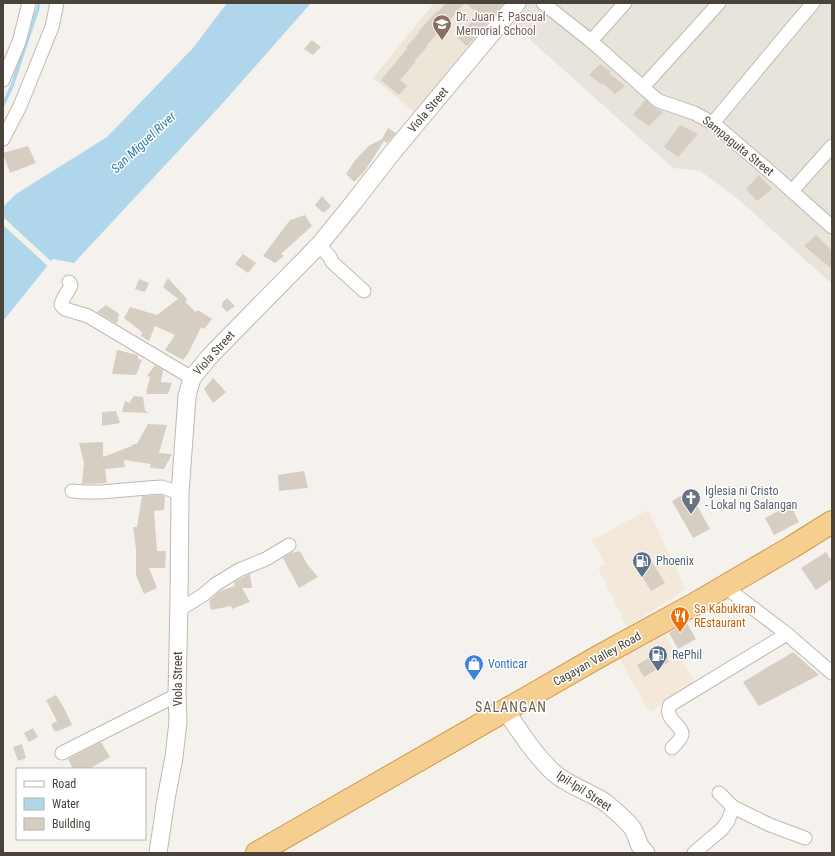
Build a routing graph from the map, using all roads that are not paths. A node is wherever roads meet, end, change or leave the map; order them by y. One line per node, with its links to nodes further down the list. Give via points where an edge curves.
1 (29, 3): 9 (street, via 19,42)
2 (57, 3): 12 (street, via 52,27 20,106)
3 (517, 3): 16 (street, Viola Street)
4 (543, 3): 8 (street, Sampaguita Street)
5 (625, 3): 8 (street)
6 (719, 3): 10 (street)
7 (813, 3): 11 (street)
8 (591, 41): 10 (street, Sampaguita Street)
9 (3, 80)
10 (643, 87): 11 (street, Sampaguita Street, via 660,101)
11 (713, 123): 14 (street, Sampaguita Street)
12 (3, 139)
13 (832, 146): 14 (street)
14 (792, 190): 15 (street, Sampaguita Street)
15 (832, 227)
16 (319, 245): 18 (street, via 332,262); 19 (street, Viola Street, via 210,356)
17 (69, 282): 19 (street, via 71,285 61,305 88,316)
18 (364, 291)
19 (192, 378): 21 (street, Viola Street, via 187,396)
20 (72, 491): 21 (street, via 102,492 162,487)
21 (180, 493): 25 (street, Viola Street)
22 (832, 522): 24 (highway, Cagayan Valley Road)
23 (289, 545): 25 (street, via 266,559 239,570)
24 (724, 586): 26 (street); 29 (highway, Cagayan Valley Road)
25 (179, 610): 28 (street, Viola Street)
26 (787, 634): 27 (street); 30 (street, via 670,706 669,715 682,732 682,736)
27 (832, 673)
28 (177, 695): 31 (street); 35 (street, Viola Street, via 178,722 174,757)
29 (506, 711): 36 (highway, Cagayan Valley Road); 37 (street, Ipil-Ipil Street, via 544,763 568,783 607,804 628,823)
30 (672, 748)
31 (62, 752)
32 (719, 793): 33 (street)
33 (733, 807): 34 (street); 38 (street, via 722,829)
34 (805, 838)
35 (158, 853)
36 (257, 853)
37 (646, 853)
38 (694, 853)

